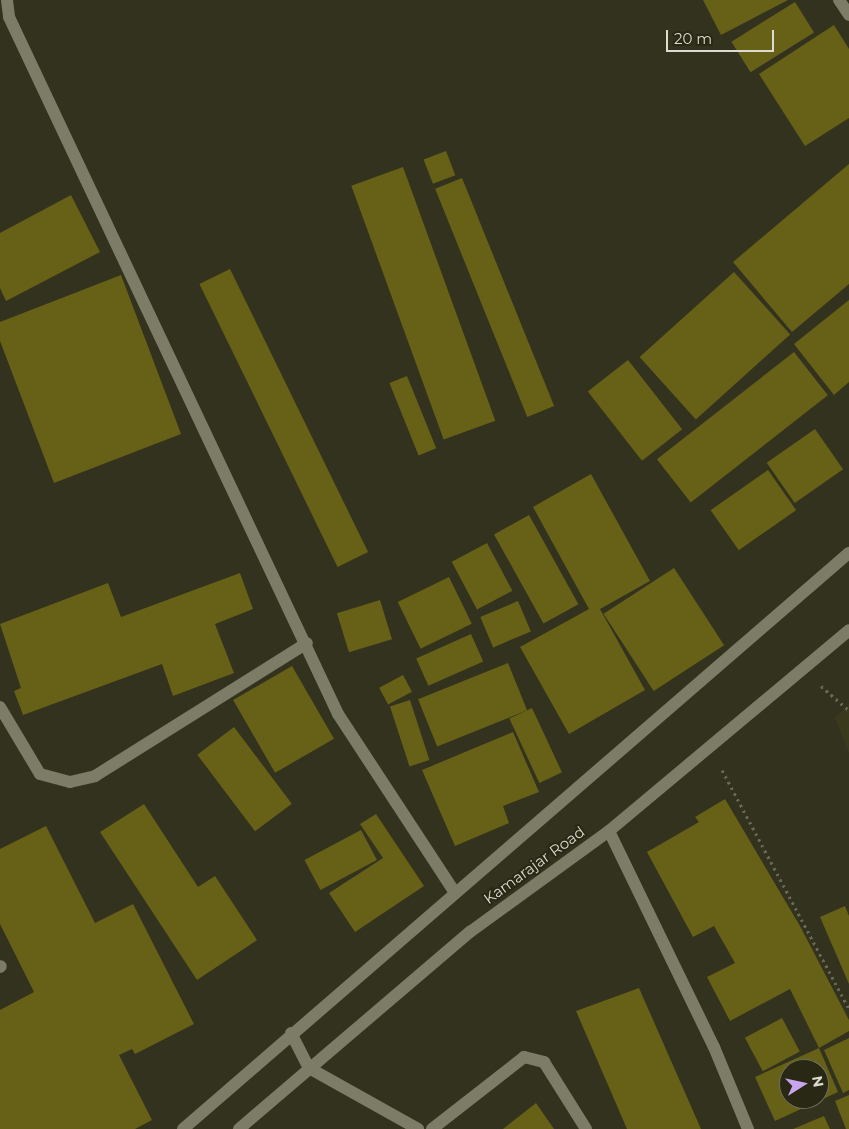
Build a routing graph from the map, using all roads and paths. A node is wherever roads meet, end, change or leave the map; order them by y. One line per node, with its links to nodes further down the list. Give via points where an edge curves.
1 (7, 0): 4 (street)
2 (839, 0): 3 (street)
3 (849, 15)
4 (5, 21): 7 (street)
5 (849, 553): 13 (street, via 624,750)
6 (849, 630): 8 (street, Kamarajar Road)
7 (307, 643): 9 (street, via 95,776 70,782 40,774); 13 (street, via 338,714)
8 (803, 671): 10 (path); 11 (street, Kamarajar Road)
9 (0, 707)
10 (849, 710)
11 (710, 747): 12 (street, Kamarajar Road); 14 (path)
12 (609, 831): 16 (street, Kamarajar Road, via 470,932); 22 (street, via 714,1048)
13 (454, 891): 15 (street)
14 (849, 1009)
15 (291, 1033): 16 (street); 18 (street)
16 (309, 1068): 17 (street, Kamarajar Road); 19 (street)
17 (247, 1126)
18 (183, 1129)
19 (418, 1129)
20 (432, 1129): 21 (street, via 524,1057 544,1062)
21 (586, 1129)
22 (748, 1129)

